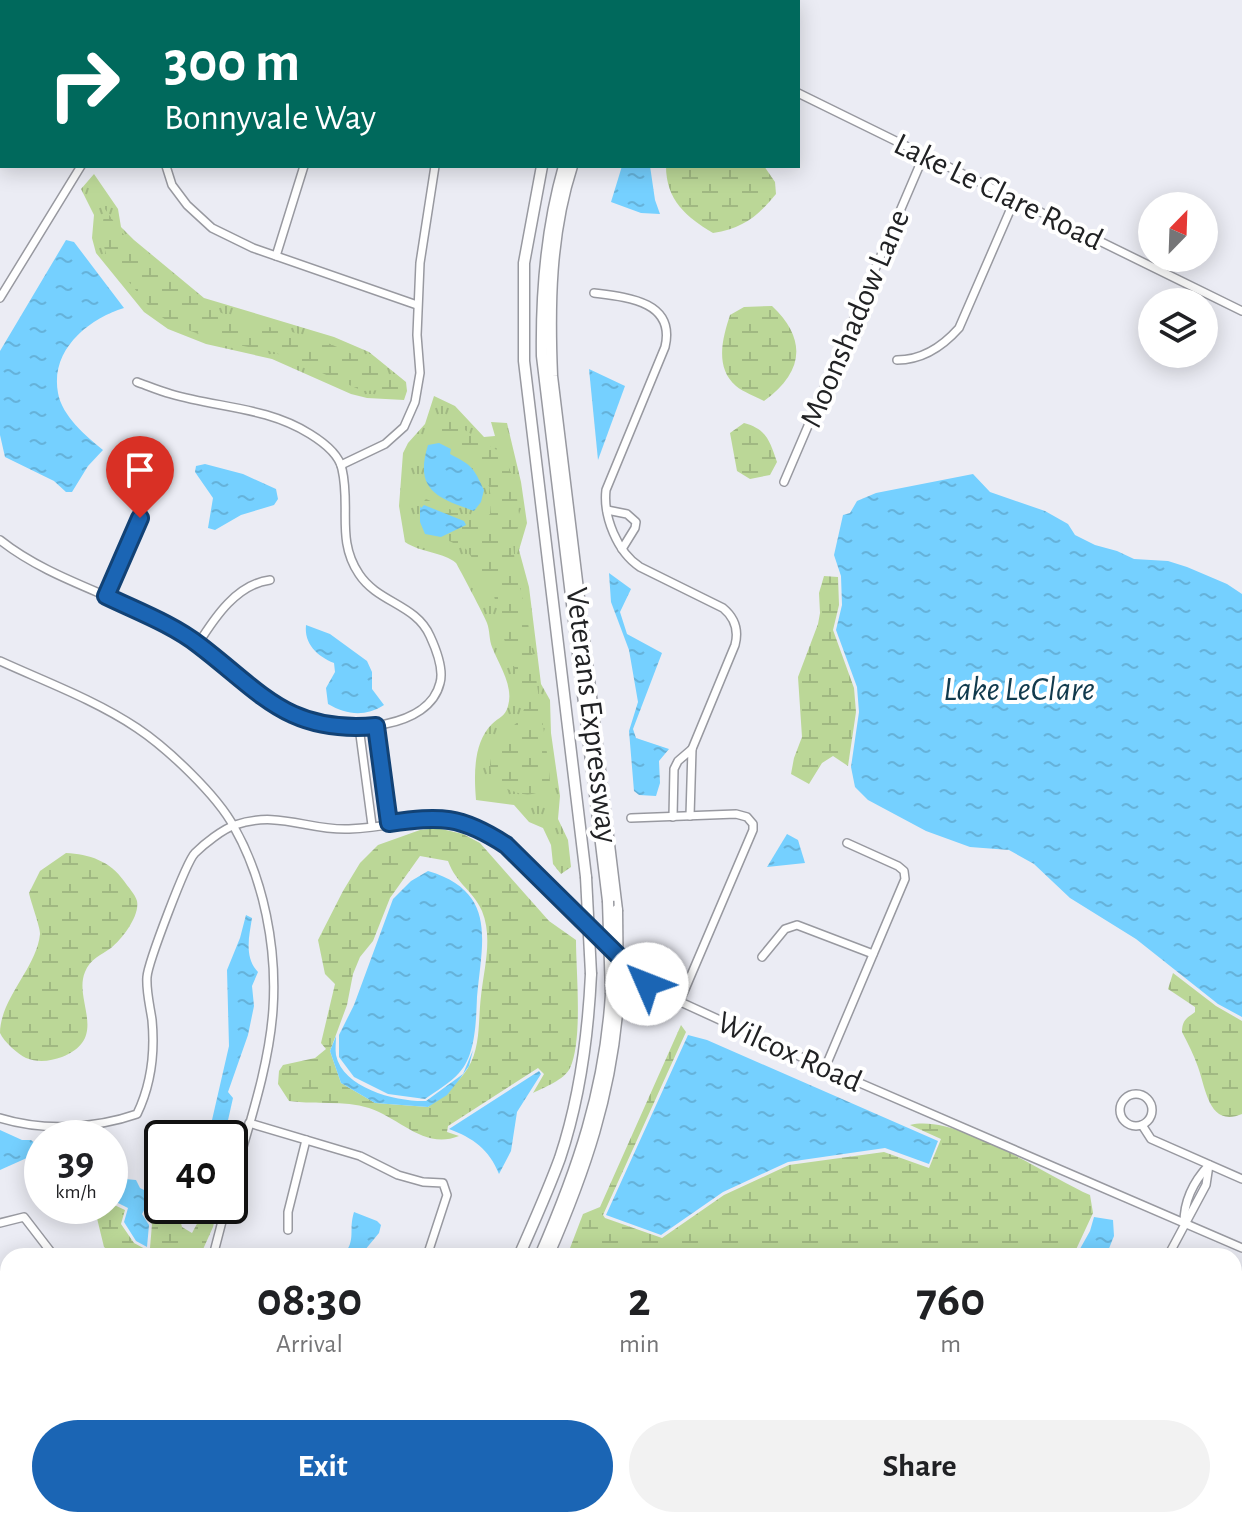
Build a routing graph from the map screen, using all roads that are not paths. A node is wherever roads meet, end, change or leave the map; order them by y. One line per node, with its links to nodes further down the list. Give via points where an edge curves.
1 (800, 94): 2 (street, Lake Le Clare Road)
2 (924, 155): 10 (street, Lake Le Clare Road); 19 (street, Moonshadow Lane)
3 (80, 168): 13 (street)
4 (167, 168): 11 (street, via 187,205 212,228)
5 (303, 168): 11 (street)
6 (435, 168): 14 (street)
7 (542, 168): 61 (highway, Veterans Expressway, bridge, via 524,263 526,396 586,877 591,974 587,1038 569,1128)
8 (564, 168): 44 (highway, bridge, via 547,245 542,356 608,901)
9 (572, 168): 44 (highway, Veterans Expressway, bridge, via 552,272 552,376 617,910)
10 (1015, 199): 15 (street, Lake Le Clare Road); 16 (street, via 959,328 930,351)
11 (276, 256): 14 (street)
12 (594, 293): 20 (street, via 649,306 662,317 667,334 608,484)
13 (0, 298)
14 (417, 305): 18 (street, via 420,373 404,427 385,444)
15 (1242, 311)
16 (897, 360)
17 (137, 382): 18 (street, via 291,422 325,443)
18 (341, 465): 28 (street, via 347,553 376,594 415,613 439,661 441,682 431,702 412,715)
19 (784, 482)
20 (607, 510): 23 (street); 23 (street, via 636,522)
21 (140, 518): 25 (street)
22 (0, 540): 25 (street, via 21,557)
23 (622, 549): 30 (street, via 640,567 723,608 735,622 735,645)
24 (270, 580): 26 (street, via 253,582 232,600)
25 (106, 596): 26 (street)
26 (198, 644): 29 (street, via 277,707 312,722)
27 (0, 661): 39 (street, via 136,727 190,772)
28 (376, 726): 29 (street); 31 (street)
29 (359, 727): 32 (street)
30 (692, 749): 33 (street, via 675,765); 34 (street)
31 (379, 753): 32 (street, via 367,752); 38 (street)
32 (363, 759): 40 (street)
33 (674, 783): 34 (street); 36 (street)
34 (689, 784): 35 (street)
35 (690, 816): 36 (street); 45 (street, via 742,815 751,819 753,830)
36 (673, 817): 37 (street)
37 (631, 818)
38 (389, 823): 40 (street, Wilcox Road); 45 (street, Wilcox Road, via 445,818 482,830 506,845 647,984)
39 (234, 825): 40 (street, Wilcox Road, via 274,818 347,829); 47 (street, via 193,854 161,932 147,977 154,1039 147,1094 137,1114 74,1126 27,1126); 48 (street, via 262,899 274,977 268,1045)
40 (372, 825)
41 (847, 843): 42 (street, via 904,871)
42 (873, 954): 43 (street, via 797,925 785,929); 46 (street)
43 (762, 957)
44 (614, 998): 62 (highway, via 591,1121); 63 (highway, Veterans Expressway, via 606,1092 592,1148)
45 (680, 1001): 46 (street, Wilcox Road)
46 (825, 1068): 55 (street, Wilcox Road)
47 (0, 1118)
48 (249, 1123): 50 (street); 51 (street)
49 (1142, 1125): 49 (street, via 1150,1117 1150,1101 1130,1094 1120,1105 1120,1116 1127,1124); 52 (street, via 1151,1139)
50 (248, 1127)
51 (306, 1140): 57 (street); 60 (street, via 360,1156 398,1175 443,1183 447,1195)
52 (1209, 1165): 53 (street); 55 (street, via 1195,1180)
53 (1242, 1179)
54 (0, 1223): 58 (street, via 24,1217)
55 (1184, 1223): 64 (street); 65 (street, Wilcox Road)
56 (221, 1224): 59 (street)
57 (288, 1230)
58 (48, 1248)
59 (215, 1248)
60 (430, 1248)
61 (522, 1248)
62 (543, 1248)
63 (551, 1248)
64 (1172, 1248)
65 (1242, 1248)

